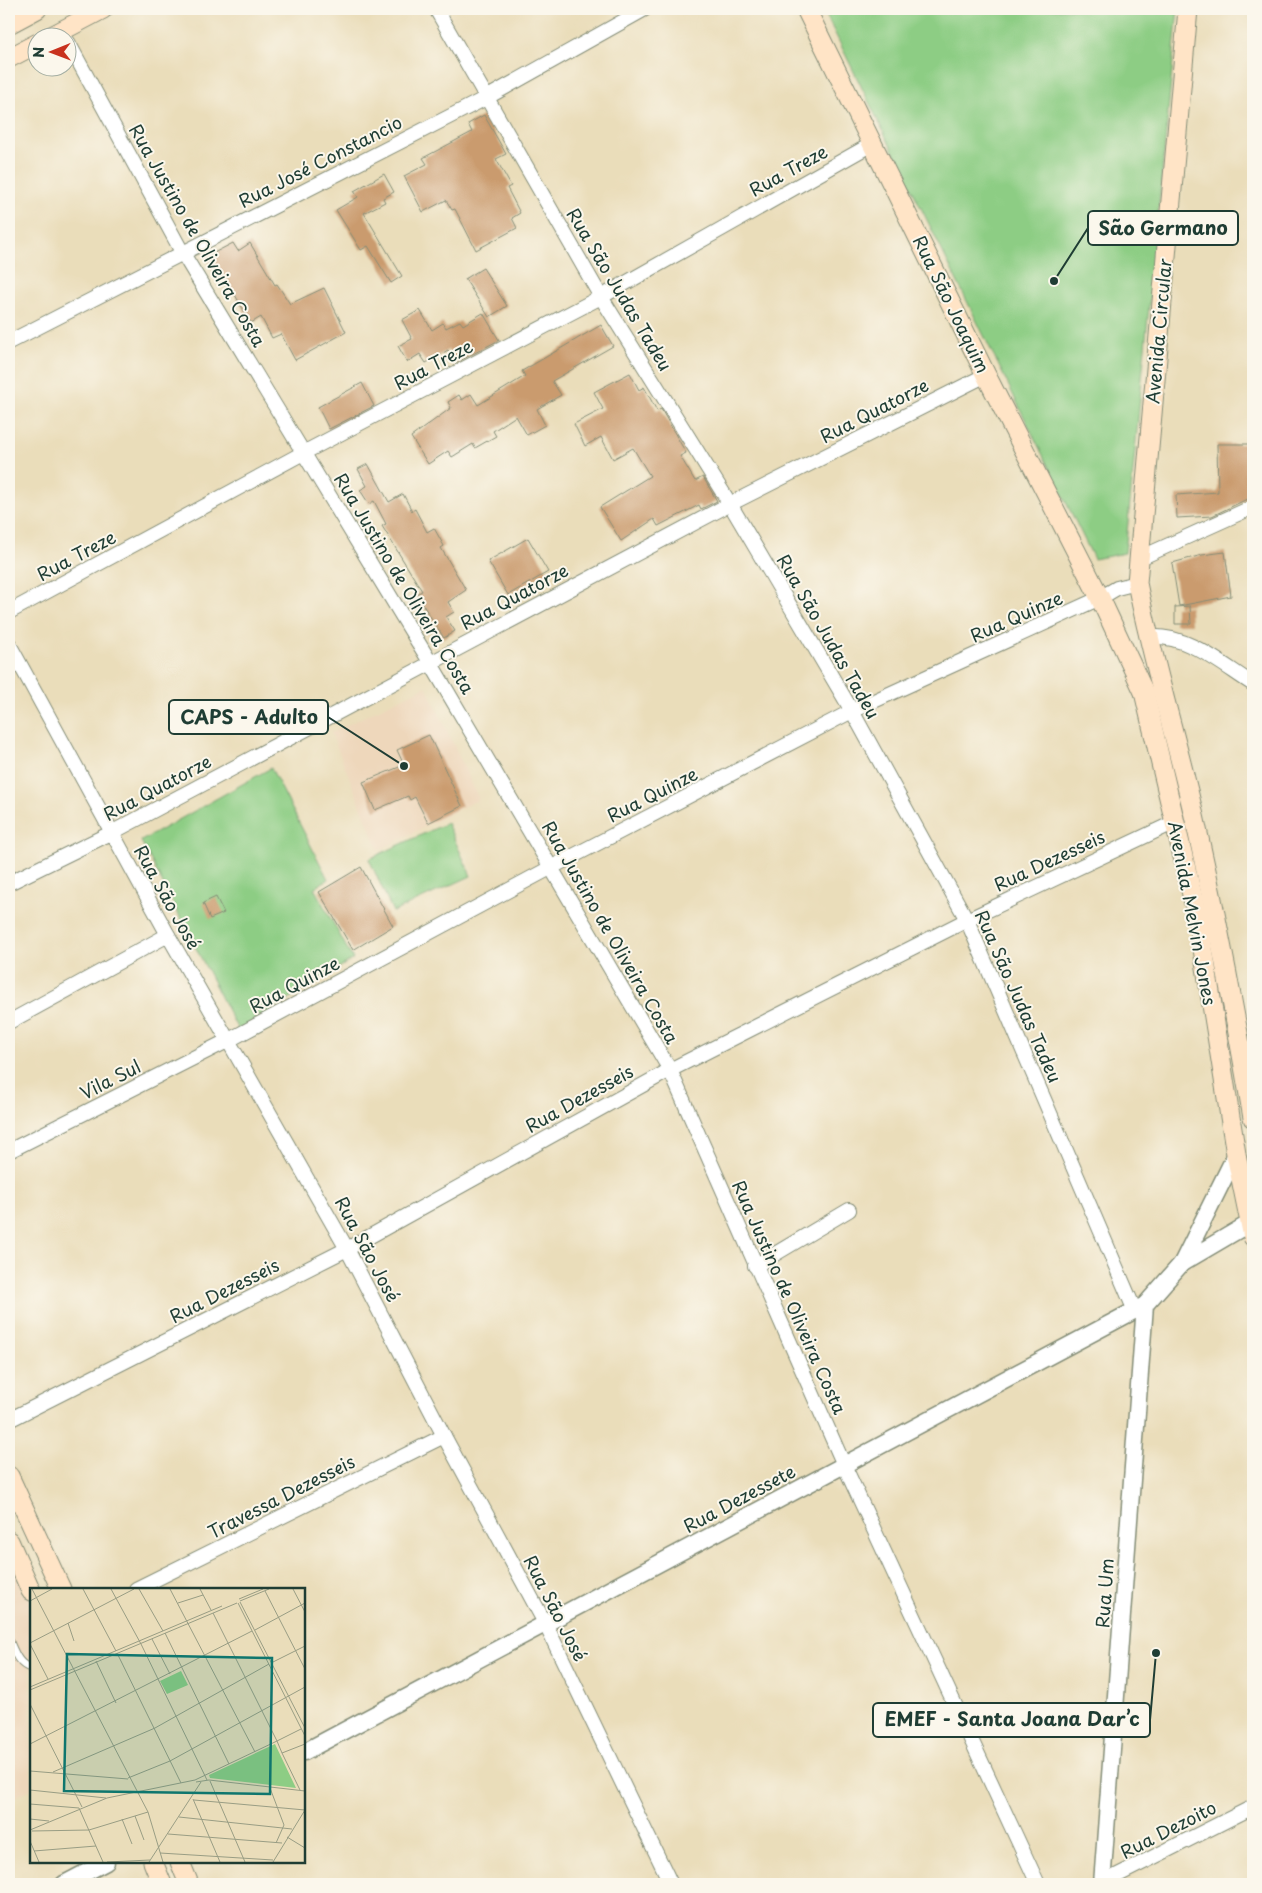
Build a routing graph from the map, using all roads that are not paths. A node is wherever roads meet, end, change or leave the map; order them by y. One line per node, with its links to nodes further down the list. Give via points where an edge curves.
1 (37, 9): 7 (main road)
2 (103, 9): 8 (main road)
3 (436, 9): 12 (street, Rua São Judas Tadeu)
4 (645, 9): 12 (street, Rua José Constancio)
5 (806, 9): 13 (main road, Rua São Joaquim)
6 (1188, 9): 21 (main road, Avenida Circular)
7 (9, 24)
8 (74, 28)
9 (28, 48): 10 (main road)
10 (9, 58)
11 (78, 69): 14 (street, Rua Justino de Oliveira Costa)
12 (486, 98): 14 (street, Rua José Constancio); 15 (street, Rua São Judas Tadeu)
13 (872, 144): 15 (street, Rua Treze); 17 (main road, Rua São Joaquim)
14 (182, 252): 16 (street, Rua José Constancio); 18 (street, Rua Justino de Oliveira Costa)
15 (601, 297): 18 (street, Rua Treze); 19 (street, Rua São Judas Tadeu)
16 (9, 342)
17 (986, 375): 19 (street, Rua Quatorze); 23 (main road, Rua São Joaquim)
18 (305, 452): 24 (street, Rua Treze); 27 (street, Rua Justino de Oliveira Costa)
19 (730, 504): 27 (street, Rua Quatorze); 29 (street, Rua São Judas Tadeu)
20 (1253, 507): 21 (street)
21 (1138, 559): 22 (main road, Avenida Circular)
22 (1138, 584): 23 (street, via 1117,588); 25 (main road, Avenida Melvin Jones)
23 (1100, 598): 29 (street, Rua Quinze); 30 (main road, Avenida Melvin Jones, via 1144,692)
24 (9, 612)
25 (1148, 637): 28 (street, via 1174,638 1190,644); 39 (main road, Avenida Melvin Jones, via 1195,820 1235,1012)
26 (9, 644): 31 (street, Rua São José)
27 (430, 662): 31 (street, Rua Quatorze); 32 (street, Rua Justino de Oliveira Costa)
28 (1253, 684)
29 (852, 712): 32 (street, Rua Quinze); 34 (street, Rua São Judas Tadeu)
30 (1175, 822): 34 (street, Rua Dezesseis); 41 (main road, Avenida Melvin Jones, via 1199,924)
31 (111, 833): 33 (street, Rua Quatorze); 35 (street, Rua São José)
32 (552, 867): 37 (street, Rua Quinze); 38 (street, Rua Justino de Oliveira Costa)
33 (9, 883)
34 (967, 920): 38 (street, Rua Dezesseis); 47 (street, Rua São Judas Tadeu)
35 (168, 935): 36 (street); 37 (street, Rua São José)
36 (9, 1022)
37 (229, 1040): 40 (street, Vila Sul); 44 (street, Rua São José)
38 (670, 1070): 44 (street, Rua Dezesseis); 46 (street, Rua Justino de Oliveira Costa)
39 (1253, 1118)
40 (9, 1151)
41 (1236, 1154): 43 (main road, Avenida Melvin Jones); 45 (street, Rua Dezessete)
42 (849, 1210): 46 (street)
43 (1252, 1227): 45 (street, Rua Dezessete)
44 (347, 1249): 48 (street, Rua Dezesseis); 49 (street, Rua São José)
45 (1182, 1263): 47 (street, Rua Dezessete)
46 (756, 1266): 50 (street, Rua Justino de Oliveira Costa)
47 (1140, 1308): 50 (street, Rua Dezessete); 69 (street, Rua Um)
48 (9, 1420)
49 (444, 1436): 54 (street, Travessa Dezesseis); 56 (street, Rua São José)
50 (844, 1465): 56 (street, Rua Dezessete); 68 (street, Rua Justino de Oliveira Costa)
51 (9, 1476): 53 (main road)
52 (9, 1541): 55 (main road)
53 (61, 1588)
54 (138, 1588)
55 (30, 1589)
56 (545, 1623): 59 (street, Rua Dezessete); 67 (street, Rua São José)
57 (9, 1640): 58 (lane, via 18,1659)
58 (30, 1668)
59 (305, 1751)
60 (1253, 1807): 69 (street, Rua Dezoito)
61 (104, 1863): 64 (street)
62 (152, 1863): 65 (main road)
63 (180, 1863): 66 (main road)
64 (64, 1884)
65 (162, 1884)
66 (190, 1884)
67 (671, 1884)
68 (1038, 1884)
69 (1102, 1884)

